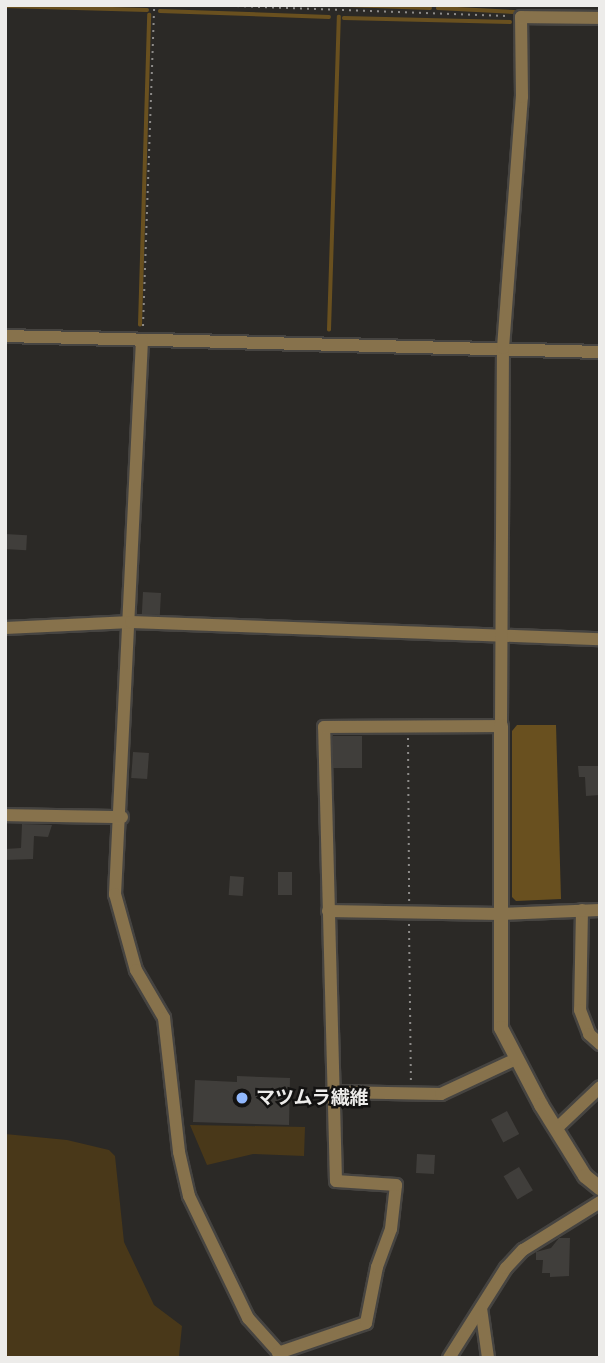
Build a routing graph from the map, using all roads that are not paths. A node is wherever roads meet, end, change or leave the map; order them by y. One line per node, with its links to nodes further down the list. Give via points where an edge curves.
1 (600, 18): 4 (street, via 521,17 522,97)
2 (5, 336): 3 (street)
3 (142, 340): 4 (street); 6 (street)
4 (503, 348): 5 (street); 8 (street)
5 (600, 352)
6 (131, 622): 7 (street); 8 (street); 12 (street)
7 (5, 628)
8 (499, 636): 9 (street); 10 (street)
9 (600, 639)
10 (500, 726): 15 (street, via 324,727); 16 (street)
11 (5, 815): 12 (street)
12 (122, 817): 25 (street, via 115,894 136,970 164,1018 179,1152 189,1196 248,1318)
13 (582, 910): 14 (street); 16 (street); 17 (street, via 580,1010 589,1034)
14 (600, 910)
15 (328, 911): 16 (street); 20 (street)
16 (500, 915): 18 (street, via 500,1019)
17 (600, 1044)
18 (516, 1059): 20 (street, via 441,1094); 21 (street)
19 (600, 1087): 21 (street)
20 (334, 1092): 25 (street, via 336,1181 396,1185 391,1228 377,1267 366,1324)
21 (557, 1128): 22 (street, via 585,1176)
22 (600, 1188)
23 (600, 1202): 24 (street, via 523,1250)
24 (481, 1308): 26 (street); 27 (street)
25 (281, 1355)
26 (449, 1358)
27 (488, 1358)

